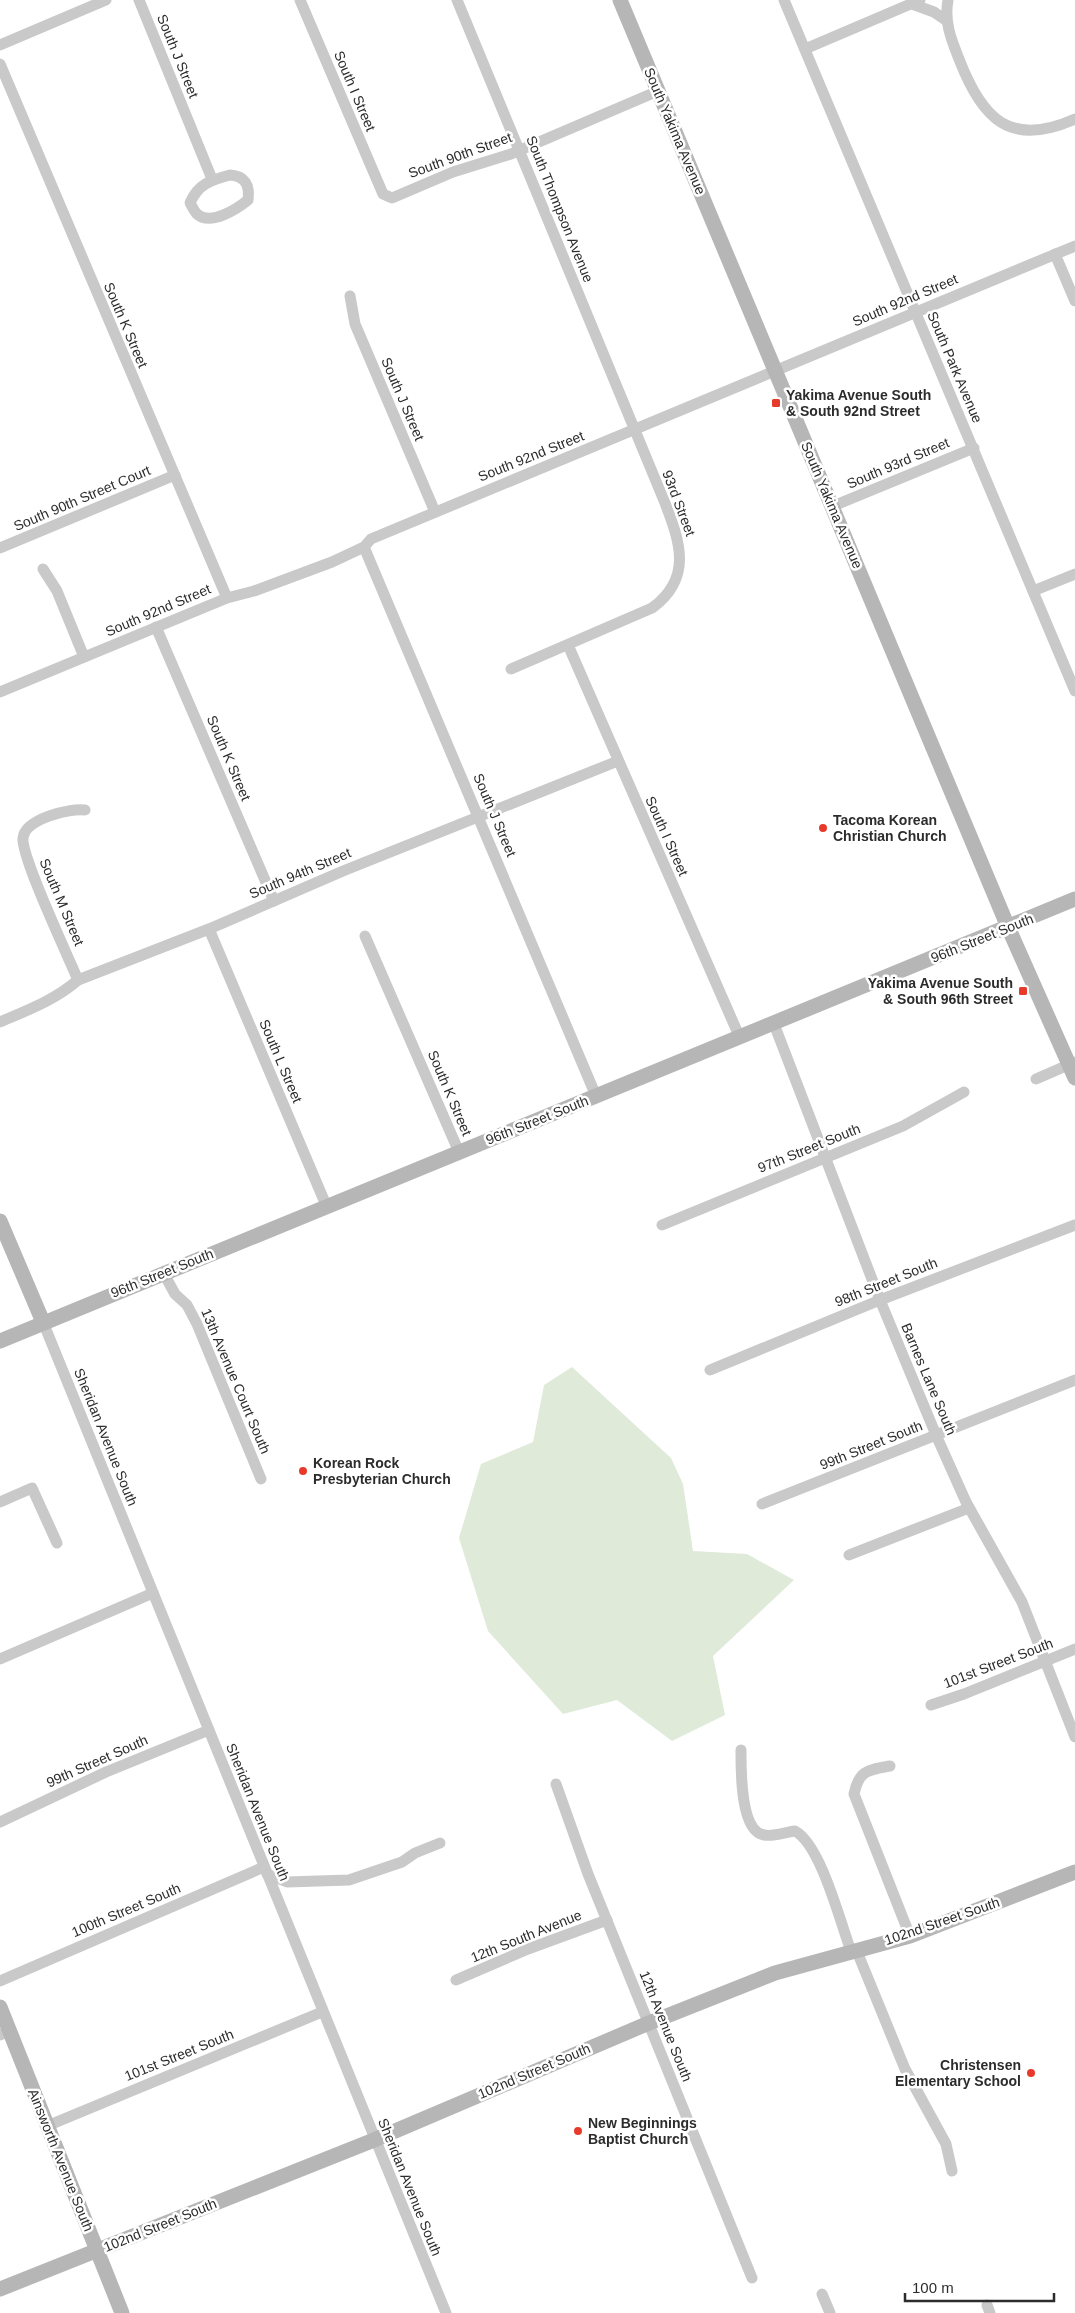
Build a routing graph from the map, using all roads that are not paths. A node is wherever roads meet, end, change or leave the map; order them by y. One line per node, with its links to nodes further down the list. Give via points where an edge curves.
1 (106, 0): 10 (street)
2 (139, 0): 16 (street, South J Street)
3 (300, 0): 17 (street, South I Street)
4 (458, 0): 15 (street, South Thompson Avenue)
5 (620, 0): 13 (main road, South Yakima Avenue)
6 (784, 0): 11 (street, South Park Avenue)
7 (948, 0): 9 (street)
8 (916, 2): 9 (street); 11 (street)
9 (947, 21): 14 (street, via 970,86 980,104 992,116 1028,131 1056,127)
10 (0, 45)
11 (805, 49): 22 (street, South Park Avenue)
12 (0, 64): 26 (street, South K Street)
13 (658, 91): 15 (street, South 90th Street); 23 (main road, South Yakima Avenue)
14 (1075, 119)
15 (519, 150): 17 (street, South 90th Street, via 453,172 392,198); 24 (street, South Thompson Avenue)
16 (212, 179): 16 (street, via 194,193 190,203 196,213 205,218 221,215 237,209 248,200 249,189 240,176)
17 (383, 194)
18 (1075, 246): 19 (street, South 92nd Street)
19 (1055, 254): 21 (street); 22 (street, South 92nd Street)
20 (350, 296): 28 (street, South J Street, via 355,324)
21 (1075, 301)
22 (916, 312): 23 (street, South 92nd Street); 25 (street, South Park Avenue)
23 (775, 371): 24 (street, South 92nd Street); 27 (main road, South Yakima Avenue)
24 (634, 430): 28 (street, South 92nd Street); 36 (street, 93rd Street, via 676,533 680,546 679,568 662,602)
25 (974, 448): 27 (street, South 93rd Street); 33 (street, South Park Avenue)
26 (175, 475): 30 (street, South 90th Street Court); 34 (street, South K Street)
27 (833, 506): 46 (main road, South Yakima Avenue)
28 (435, 512): 29 (street, South 92nd Street, via 371,538)
29 (364, 547): 34 (street, South 92nd Street, via 254,591); 43 (street, South J Street)
30 (0, 548)
31 (43, 569): 37 (street, via 57,591)
32 (1075, 574): 33 (street)
33 (1032, 591): 39 (street, South Park Avenue)
34 (227, 598): 35 (street, South 92nd Street)
35 (156, 627): 37 (street, South 92nd Street); 45 (street, South K Street)
36 (568, 645): 38 (street); 41 (street, South I Street)
37 (84, 657): 40 (street, South 92nd Street)
38 (511, 669)
39 (1075, 691)
40 (0, 692)
41 (618, 761): 43 (street, South 94th Street); 52 (street, South I Street)
42 (85, 810): 49 (street, South M Street, via 59,813 32,824 23,835 25,853)
43 (480, 817): 45 (street, South 94th Street); 56 (street, South J Street)
44 (1075, 899): 46 (main road, 96th Street South)
45 (274, 901): 47 (street, South 94th Street)
46 (1008, 927): 51 (main road, 96th Street South); 53 (main road, South Yakima Avenue)
47 (209, 928): 49 (street, South 94th Street); 59 (street, South L Street)
48 (366, 936): 57 (street, South K Street)
49 (78, 980): 50 (street, South 94th Street, via 50,1001)
50 (0, 1022)
51 (774, 1024): 52 (main road, 96th Street South); 58 (street, Barnes Lane South)
52 (740, 1038): 56 (main road, 96th Street South)
53 (1073, 1069): 54 (street)
54 (1036, 1079)
55 (964, 1092): 58 (street, 97th Street South, via 903,1126)
56 (596, 1096): 57 (main road, 96th Street South)
57 (459, 1152): 59 (main road, 96th Street South)
58 (825, 1158): 61 (street, 97th Street South); 64 (street, Barnes Lane South)
59 (326, 1205): 63 (main road, 96th Street South)
60 (0, 1221): 65 (main road)
61 (662, 1224)
62 (1075, 1225): 64 (street, 98th Street South)
63 (163, 1272): 65 (main road, 96th Street South); 70 (street, 13th Avenue Court South, via 169,1286 187,1305 197,1324)
64 (880, 1300): 67 (street, 98th Street South); 69 (street, Barnes Lane South)
65 (43, 1322): 66 (main road, 96th Street South); 76 (street, Sheridan Avenue South)
66 (0, 1341)
67 (710, 1370)
68 (1075, 1380): 69 (street, 99th Street South)
69 (936, 1435): 72 (street, 99th Street South); 73 (street, Barnes Lane South)
70 (261, 1479)
71 (0, 1502): 74 (street, via 32,1488)
72 (762, 1504)
73 (969, 1508): 75 (street); 79 (street, Barnes Lane South, via 1022,1602)
74 (57, 1543)
75 (849, 1556)
76 (153, 1593): 78 (street); 81 (street, Sheridan Avenue South)
77 (1075, 1650): 79 (street, 101st Street South)
78 (0, 1659)
79 (1046, 1662): 80 (street, 101st Street South); 82 (street, Barnes Lane South)
80 (931, 1705)
81 (209, 1730): 86 (street, 99th Street South, via 114,1768); 88 (street, Sheridan Avenue South)
82 (1075, 1738)
83 (741, 1750): 92 (street, via 742,1790 751,1825 763,1835 795,1832 806,1840 820,1864)
84 (890, 1766): 91 (street, via 865,1772 857,1779 854,1794)
85 (556, 1784): 90 (street, 12th Avenue South)
86 (0, 1822)
87 (440, 1843): 88 (street, via 402,1862 349,1880 287,1882)
88 (266, 1871): 94 (street, 100th Street South); 96 (street, Sheridan Avenue South)
89 (1075, 1872): 91 (main road, 102nd Street South)
90 (607, 1920): 93 (street, 12th South Avenue); 97 (street, 12th Avenue South)
91 (910, 1936): 92 (main road, 102nd Street South)
92 (853, 1950): 97 (main road, 102nd Street South, via 775,1973); 101 (street, via 905,2069 946,2144)
93 (456, 1980)
94 (0, 1981)
95 (0, 2008): 98 (main road, Ainsworth Avenue South)
96 (322, 2012): 99 (street, 101st Street South); 100 (street, Sheridan Avenue South)
97 (649, 2023): 100 (main road, 102nd Street South); 103 (street, 12th Avenue South)
98 (5, 2033): 99 (main road, Ainsworth Avenue South)
99 (47, 2126): 102 (main road, Ainsworth Avenue South)
100 (374, 2140): 102 (main road, 102nd Street South); 107 (street, Sheridan Avenue South)
101 (952, 2171)
102 (96, 2250): 104 (main road, 102nd Street South); 106 (main road, Ainsworth Avenue South)
103 (752, 2278)
104 (0, 2289)
105 (822, 2294): 108 (street)
106 (122, 2313)
107 (446, 2313)
108 (830, 2313)

